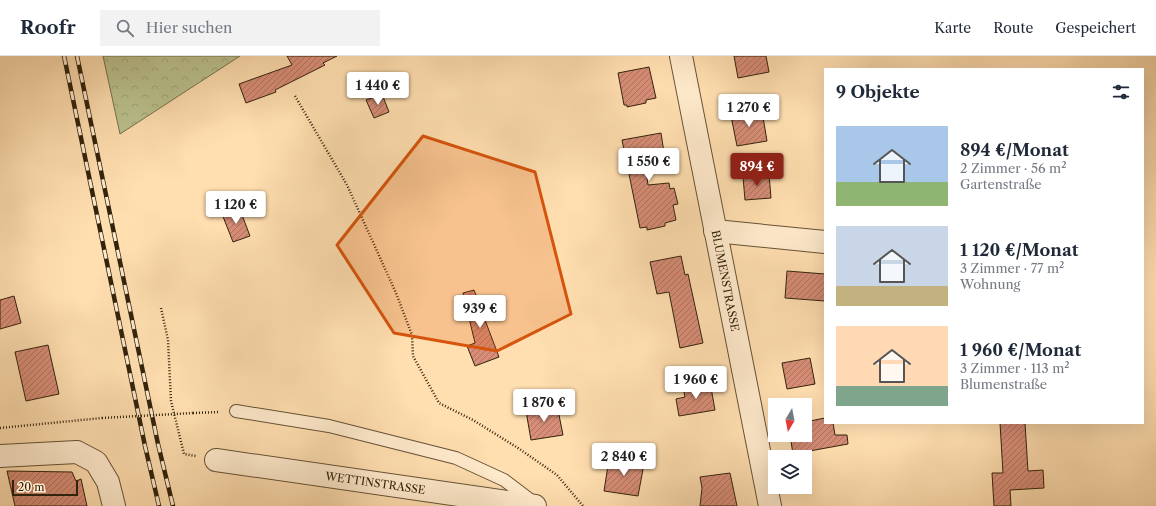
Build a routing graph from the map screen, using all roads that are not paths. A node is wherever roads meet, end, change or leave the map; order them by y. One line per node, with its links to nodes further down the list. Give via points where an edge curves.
1 (681, 56): 2 (street, BLUMENSTRASSE)
2 (715, 232): 3 (street); 10 (street, BLUMENSTRASSE)
3 (824, 242)
4 (236, 411): 9 (lane, via 329,426 456,458 504,480)
5 (0, 456): 7 (street, via 77,452 96,462 108,482)
6 (216, 460): 8 (street, WETTINSTRASSE)
7 (114, 506)
8 (535, 506)
9 (538, 506)
10 (770, 506)

